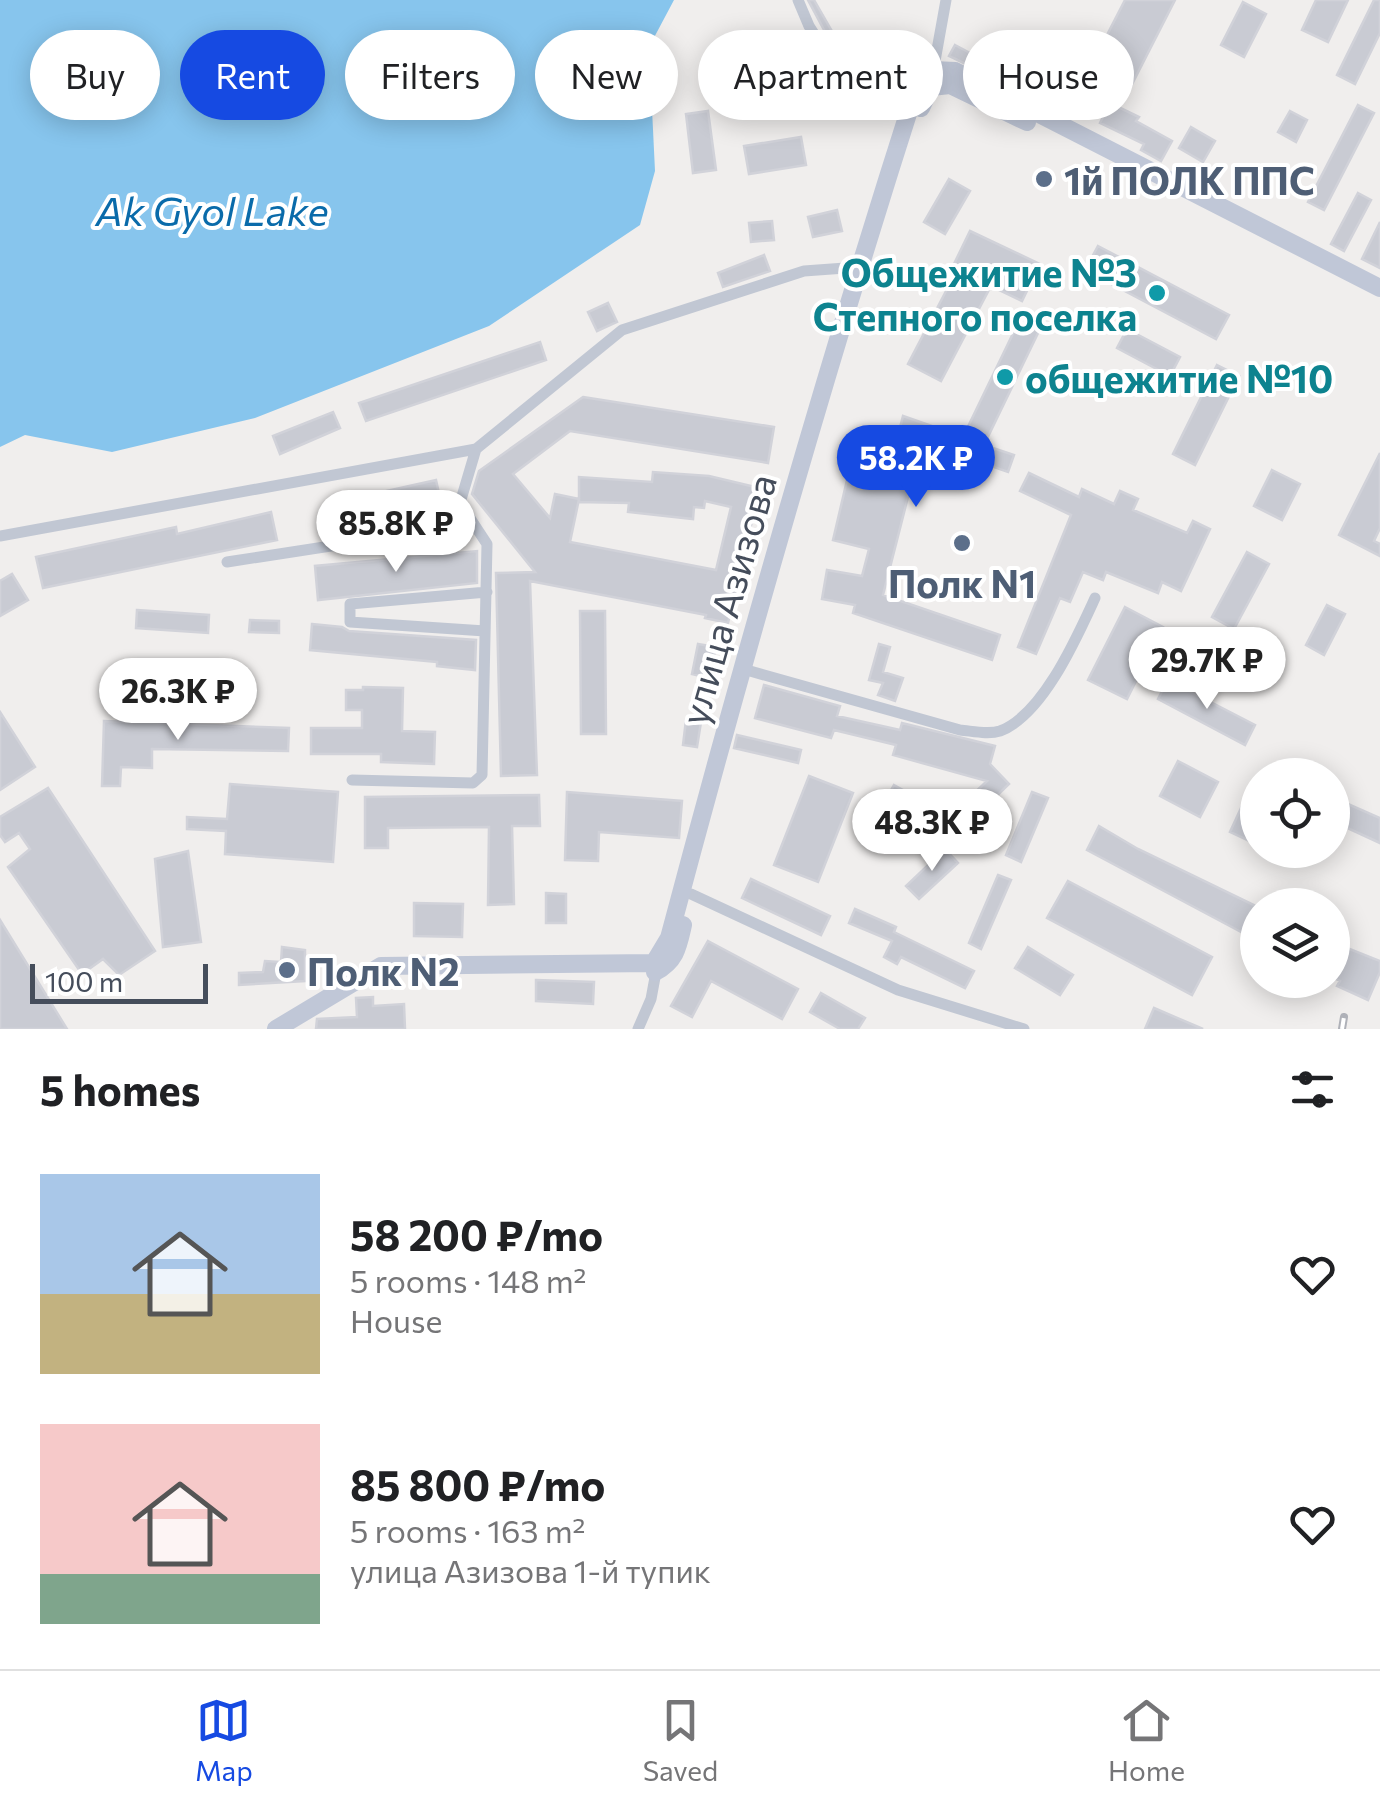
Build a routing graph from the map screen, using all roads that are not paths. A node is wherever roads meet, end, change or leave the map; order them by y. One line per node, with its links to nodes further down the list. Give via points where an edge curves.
1 (798, 0): 3 (street)
2 (946, 0): 4 (street)
3 (812, 30)
4 (939, 30)
5 (943, 79): 10 (main road, via 955,71)
6 (943, 86): 11 (main road)
7 (914, 120): 9 (main road, улица Азизова)
8 (916, 120): 19 (main road, улица Азизова)
9 (859, 267): 12 (street, via 804,271 622,330); 23 (main road, улица Азизова, via 661,955 654,963 381,966)
10 (1380, 288)
11 (1380, 300)
12 (476, 449): 13 (street, via 460,503); 14 (street)
13 (473, 524): 15 (street); 16 (street, via 487,544)
14 (0, 536)
15 (227, 562)
16 (487, 592): 18 (street); 18 (street, via 350,604 350,622)
17 (1095, 598): 19 (street, via 1049,686 1019,718 992,733 960,730)
18 (485, 631): 20 (street, via 479,779)
19 (750, 671): 21 (main road, улица Азизова)
20 (352, 780)
21 (690, 894): 22 (main road, улица Азизова, via 676,955); 26 (street, via 898,990)
22 (656, 972): 24 (main road, via 381,974); 25 (street)
23 (276, 1029)
24 (290, 1029)
25 (638, 1029)
26 (1024, 1029)

